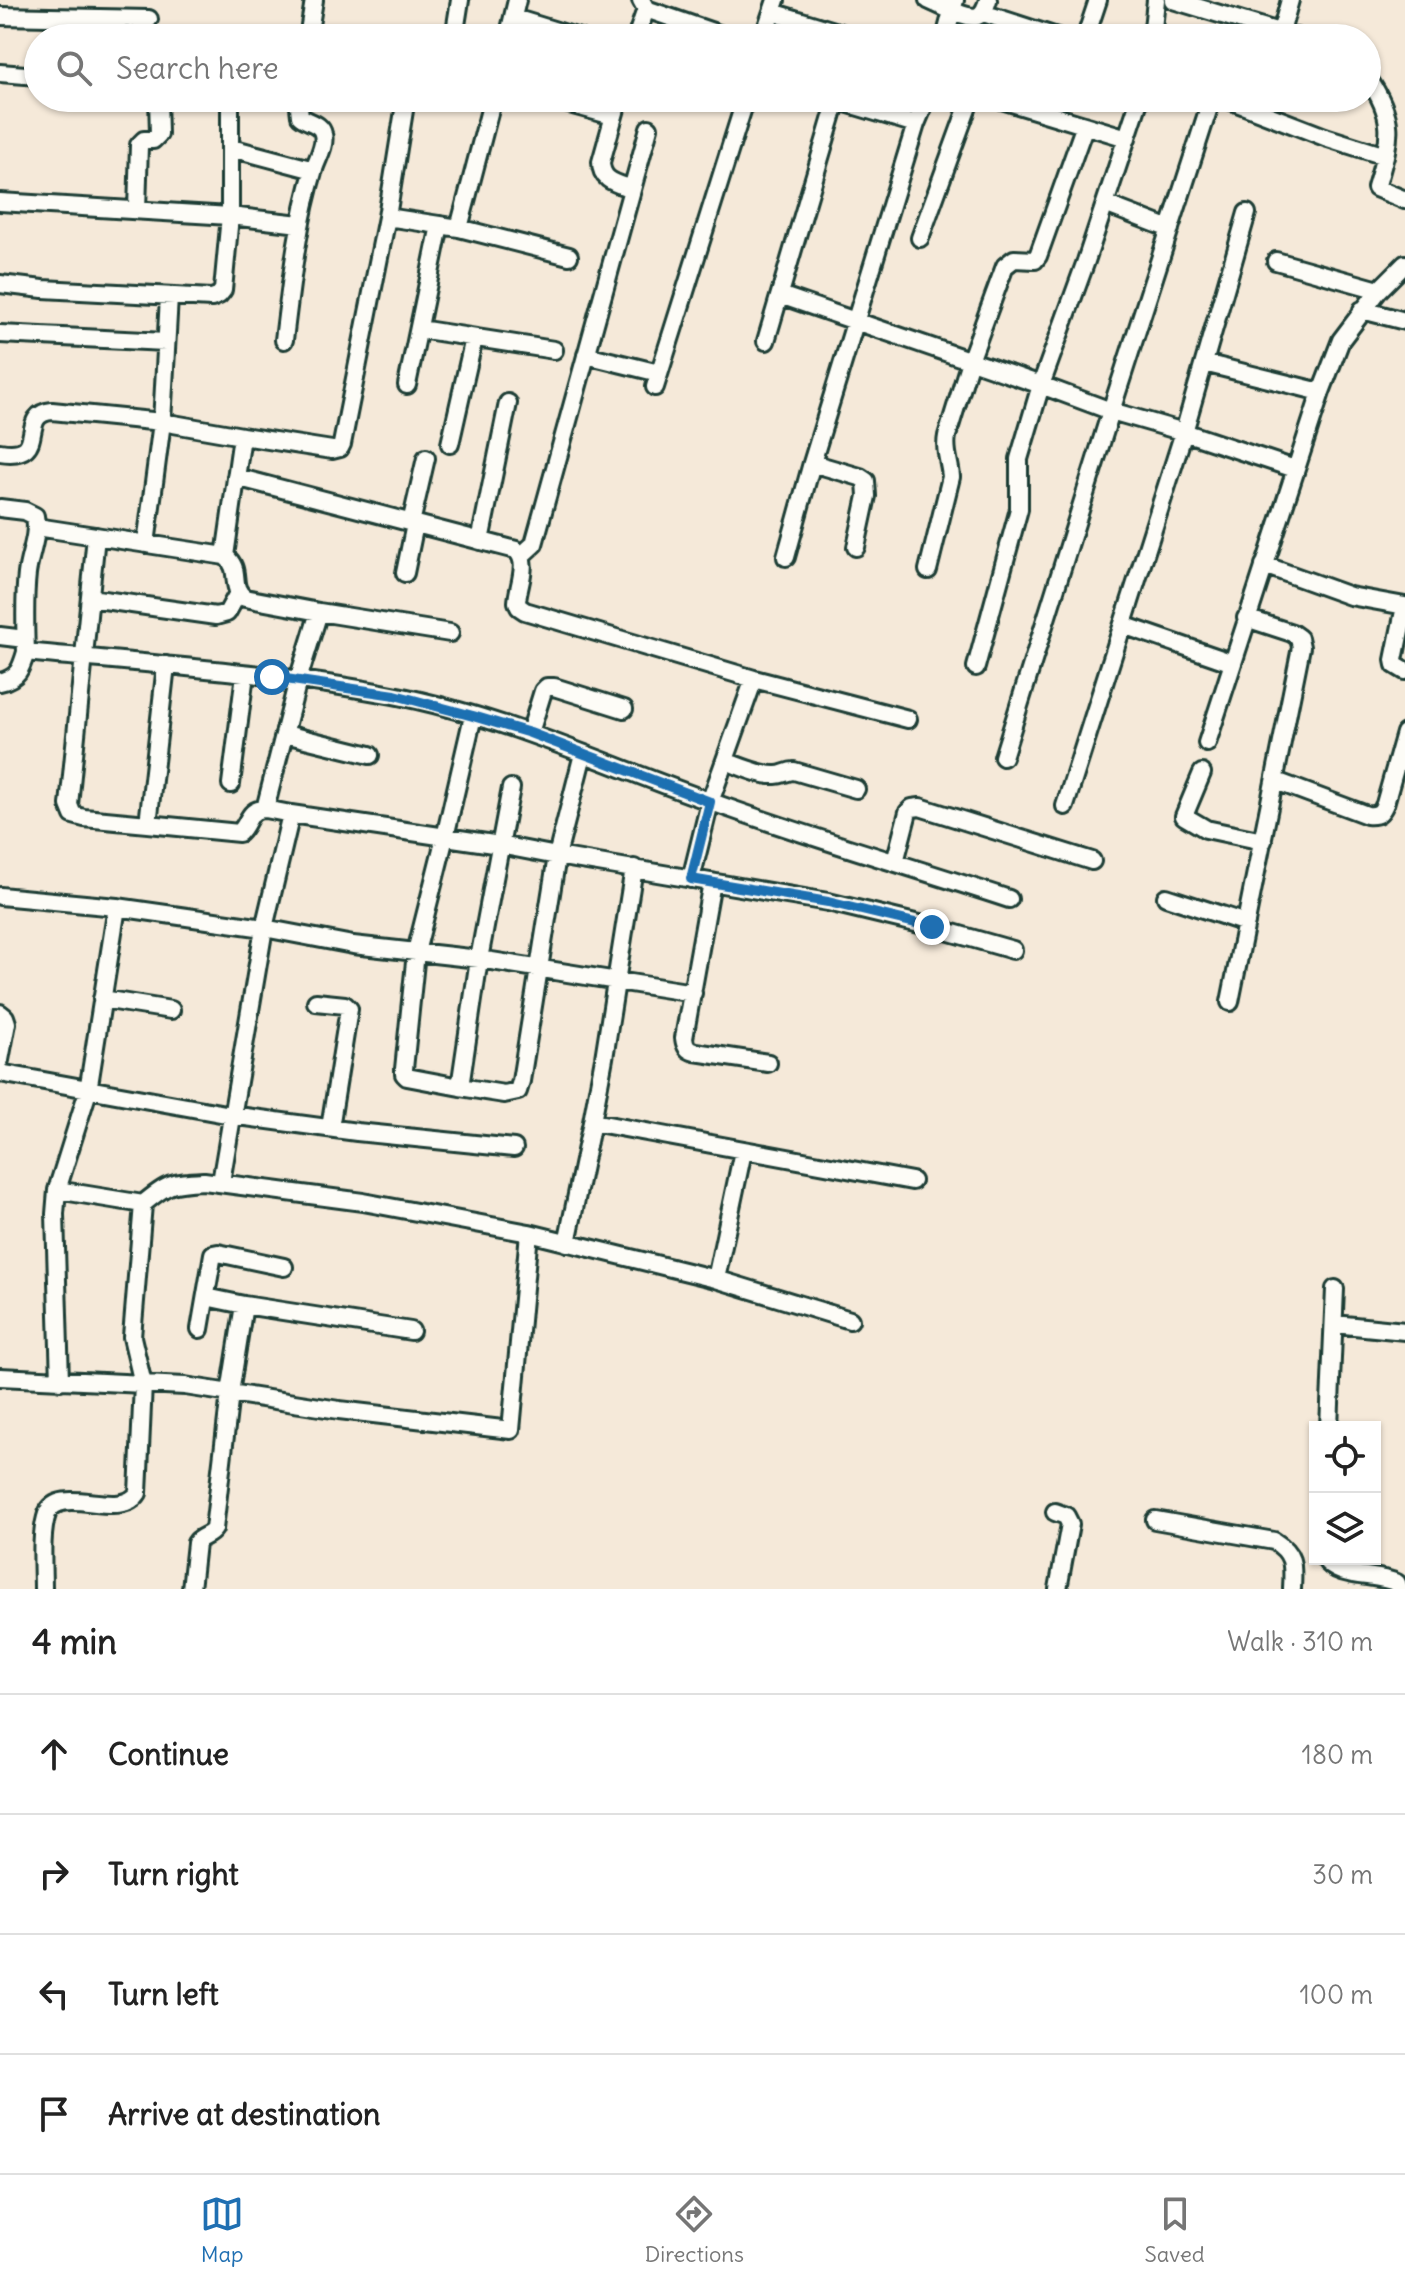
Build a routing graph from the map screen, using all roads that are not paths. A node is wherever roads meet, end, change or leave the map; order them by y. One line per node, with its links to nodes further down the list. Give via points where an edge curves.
1 (314, 0): 16 (street)
2 (460, 0): 17 (street)
3 (517, 0): 14 (street)
4 (928, 0): 11 (street)
5 (1098, 0): 24 (street)
6 (1156, 0): 25 (street)
7 (1173, 0): 26 (street)
8 (1290, 0): 27 (street)
9 (643, 4): 20 (street); 21 (street)
10 (774, 6): 22 (street)
11 (953, 6): 12 (street, via 971,17 978,17)
12 (986, 6): 23 (street)
13 (0, 16): 15 (street)
14 (514, 18): 18 (street); 19 (street)
15 (149, 19)
16 (310, 24)
17 (456, 24)
18 (512, 24)
19 (534, 24)
20 (639, 24)
21 (694, 24)
22 (820, 24)
23 (1028, 24)
24 (1090, 24)
25 (1153, 24)
26 (1254, 24)
27 (1283, 24)
28 (0, 73): 29 (street)
29 (24, 75)
30 (1381, 102): 53 (street, via 1389,129)
31 (158, 112): 59 (street, via 159,134 139,145)
32 (230, 112): 52 (street)
33 (300, 112): 54 (street, via 323,131)
34 (404, 112): 62 (street)
35 (489, 112): 65 (street)
36 (598, 112): 47 (street)
37 (614, 112): 47 (street)
38 (742, 112): 85 (street, via 657,380)
39 (829, 112): 73 (street)
40 (876, 112): 48 (street)
41 (921, 112): 48 (street)
42 (966, 112): 67 (street)
43 (1042, 112): 49 (street)
44 (1135, 112): 51 (street)
45 (1208, 112): 66 (street)
46 (1260, 112): 53 (street)
47 (613, 116): 55 (street, via 601,170 605,178)
48 (916, 124): 76 (street)
49 (1085, 125): 51 (street); 86 (street, via 1038,256 1028,262 1014,259 1005,266)
50 (649, 128): 55 (street)
51 (1127, 138): 58 (street)
52 (231, 148): 54 (street); 61 (street)
53 (1385, 156): 56 (street, via 1376,188)
54 (314, 170): 63 (street)
55 (632, 189): 85 (street)
56 (1405, 200)
57 (0, 202): 59 (street)
58 (1105, 204): 66 (street); 89 (street)
59 (137, 210): 61 (street)
60 (1247, 213): 87 (street)
61 (230, 216): 63 (street); 74 (street, via 223,290 212,298)
62 (387, 217): 64 (street); 95 (street, via 340,448)
63 (300, 224): 81 (street)
64 (440, 225): 65 (street); 78 (street)
65 (459, 228): 68 (street)
66 (1170, 229): 92 (street)
67 (920, 238)
68 (569, 256)
69 (1276, 261): 72 (street)
70 (1405, 264): 72 (street)
71 (0, 284): 74 (street)
72 (1379, 290): 75 (street)
73 (780, 295): 76 (street); 82 (street)
74 (169, 297): 83 (street)
75 (1362, 310): 77 (street); 90 (street, via 1341,340)
76 (856, 321): 86 (street); 99 (street)
77 (1405, 321)
78 (419, 329): 80 (street); 88 (street)
79 (0, 334): 83 (street)
80 (474, 338): 84 (street); 96 (street)
81 (284, 340)
82 (766, 341)
83 (166, 342): 93 (street)
84 (554, 350)
85 (586, 355): 109 (street, via 534,544)
86 (970, 361): 89 (street); 113 (street, via 947,436 951,477)
87 (1204, 363): 90 (street); 94 (street)
88 (407, 385)
89 (1041, 385): 92 (street); 127 (street, via 1019,459 1019,509)
90 (1321, 392): 100 (street)
91 (508, 403): 106 (street)
92 (1111, 411): 94 (street); 142 (street)
93 (162, 422): 95 (street); 97 (street, via 42,412 25,450); 107 (street)
94 (1184, 432): 100 (street); 120 (street)
95 (242, 436): 101 (street)
96 (450, 444)
97 (0, 452)
98 (426, 458): 103 (street)
99 (812, 463): 108 (street, via 866,481); 111 (street)
100 (1295, 469): 112 (street)
101 (236, 477): 103 (street); 110 (street)
102 (0, 508): 104 (street, via 35,516)
103 (413, 523): 106 (street); 114 (street)
104 (37, 527): 105 (street); 123 (street, via 24,604)
105 (96, 536): 107 (street); 116 (street)
106 (480, 541): 109 (street)
107 (146, 544): 110 (street)
108 (856, 547)
109 (522, 555): 130 (street, via 517,602 525,611)
110 (225, 556): 115 (street, via 233,563)
111 (786, 557)
112 (1264, 565): 117 (street, via 1350,596); 119 (street)
113 (928, 570)
114 (405, 573)
115 (238, 593): 116 (street, via 227,613 216,616); 118 (street)
116 (90, 598): 124 (street)
117 (1405, 606): 128 (street, via 1394,660)
118 (319, 612): 121 (street); 131 (street)
119 (1246, 618): 125 (street); 145 (street, via 1292,633 1301,647)
120 (1123, 625): 125 (street); 150 (street)
121 (450, 633)
122 (0, 636): 123 (street)
123 (25, 645): 124 (street); 132 (street, via 18,675)
124 (84, 658): 126 (street); 153 (street, via 69,805 73,815 84,818)
125 (1233, 663): 139 (street)
126 (166, 665): 129 (street); 153 (street)
127 (976, 667)
128 (1405, 671)
129 (245, 674): 131 (street); 146 (street)
130 (754, 679): 135 (street); 143 (street)
131 (298, 680): 134 (street, via 395,695); 138 (street)
132 (0, 682)
133 (624, 709): 136 (street, via 547,687)
134 (473, 716): 136 (street); 154 (street)
135 (908, 719)
136 (530, 733): 140 (street)
137 (1405, 733): 145 (street, via 1385,804 1376,816)
138 (285, 734): 141 (street); 151 (street)
139 (1207, 743)
140 (583, 754): 149 (street); 157 (street)
141 (370, 755)
142 (1003, 757)
143 (725, 761): 148 (street, via 770,775 794,771); 149 (street)
144 (1202, 773): 155 (street, via 1184,816 1206,829)
145 (1276, 781): 155 (street)
146 (231, 784)
147 (511, 788): 156 (street)
148 (856, 789)
149 (710, 802): 159 (street); 161 (street)
150 (1065, 806)
151 (265, 809): 152 (street); 153 (street, via 249,815 239,833)
152 (291, 814): 154 (street); 168 (street)
153 (148, 824)
154 (445, 837): 156 (street); 170 (street)
155 (1263, 841): 167 (street)
156 (500, 845): 157 (street); 171 (street)
157 (557, 856): 160 (street); 172 (street)
158 (1092, 861): 159 (street, via 920,807 908,812)
159 (895, 862): 165 (street)
160 (634, 868): 161 (street); 173 (street)
161 (691, 879): 162 (street)
162 (712, 882): 169 (street, via 883,914); 174 (street)
163 (0, 896): 166 (street)
164 (1166, 897): 167 (street)
165 (1009, 899)
166 (117, 907): 168 (street); 175 (street)
167 (1246, 923): 177 (street)
168 (264, 928): 170 (street); 185 (street)
169 (1013, 950)
170 (416, 952): 171 (street); 183 (street, via 404,1074)
171 (479, 959): 172 (street); 183 (street)
172 (539, 968): 173 (street); 183 (street, via 518,1091)
173 (617, 981): 174 (street); 186 (street)
174 (693, 993): 181 (street, via 684,1038 689,1050)
175 (102, 999): 178 (street); 184 (street)
176 (316, 1002): 187 (street, via 349,1009)
177 (1230, 1002)
178 (171, 1010)
179 (0, 1013): 180 (street, via 7,1023)
180 (0, 1060)
181 (768, 1063)
182 (0, 1073): 184 (street)
183 (460, 1087)
184 (88, 1091): 185 (street); 192 (street)
185 (231, 1115): 187 (street); 191 (street)
186 (592, 1122): 189 (street); 195 (street)
187 (330, 1128): 188 (street)
188 (514, 1148)
189 (743, 1151): 190 (street); 197 (street)
190 (912, 1181)
191 (221, 1182): 193 (street, via 163,1187); 194 (street)
192 (57, 1190): 193 (street); 207 (street)
193 (143, 1204): 208 (street, via 132,1337)
194 (529, 1233): 195 (street); 209 (street, via 511,1430)
195 (567, 1243): 197 (street)
196 (284, 1267): 199 (street, via 216,1253)
197 (716, 1279): 201 (street)
198 (1335, 1289): 202 (street)
199 (206, 1297): 200 (street); 203 (street)
200 (244, 1305): 204 (street); 209 (street)
201 (850, 1320)
202 (1334, 1324): 205 (street); 210 (street)
203 (200, 1329)
204 (411, 1331)
205 (1405, 1331)
206 (0, 1377): 207 (street)
207 (60, 1381): 208 (street)
208 (143, 1384): 209 (street); 214 (street, via 138,1493 128,1502 67,1501 48,1510)
209 (230, 1393): 215 (street, via 214,1529 196,1543)
210 (1329, 1421)
211 (1055, 1512): 216 (street, via 1070,1524)
212 (1155, 1520): 217 (street, via 1274,1541 1290,1555)
213 (1329, 1565): 218 (street, via 1387,1578)
214 (43, 1589)
215 (191, 1589)
216 (1058, 1589)
217 (1292, 1589)
218 (1399, 1589)

